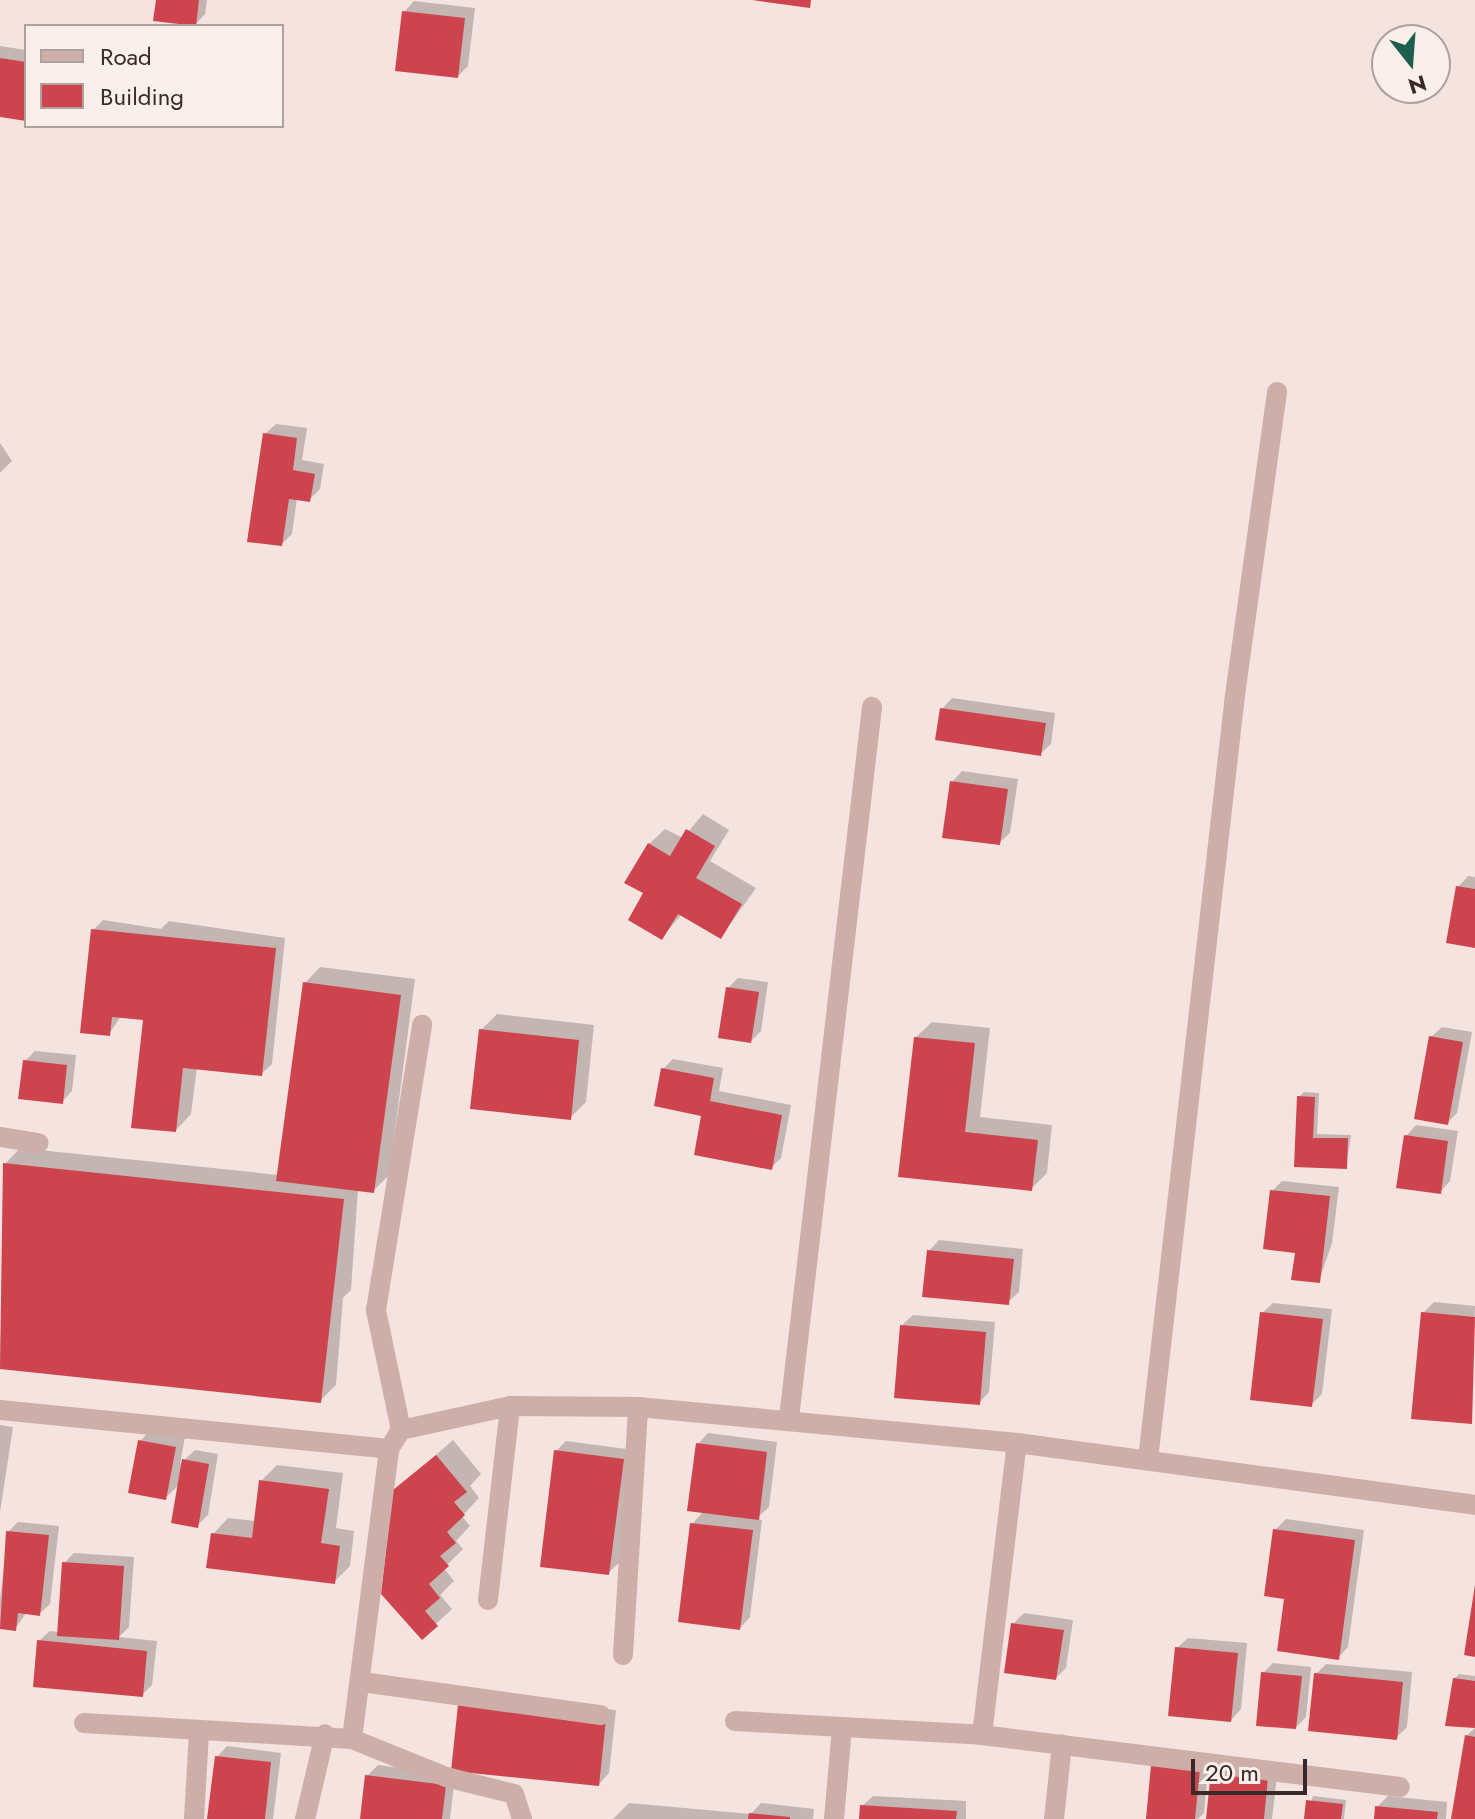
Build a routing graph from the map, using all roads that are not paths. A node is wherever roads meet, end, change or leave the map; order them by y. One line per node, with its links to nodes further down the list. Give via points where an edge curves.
1 (1277, 392): 13 (street, via 1235,695)
2 (872, 707): 9 (street)
3 (422, 1025): 10 (street, via 376,1310)
4 (0, 1137): 5 (street)
5 (39, 1143)
6 (510, 1406): 7 (street); 10 (street); 15 (street)
7 (638, 1407): 9 (street); 16 (street)
8 (0, 1410): 12 (street)
9 (789, 1418): 11 (street)
10 (401, 1430): 12 (street)
11 (1017, 1443): 13 (street); 24 (street)
12 (389, 1449): 17 (street)
13 (1148, 1460): 14 (street)
14 (1475, 1505)
15 (488, 1600)
16 (623, 1655)
17 (362, 1682): 18 (street); 25 (street)
18 (601, 1715)
19 (735, 1721): 21 (street)
20 (84, 1723): 22 (street)
21 (842, 1727): 24 (street); 31 (street)
22 (199, 1733): 23 (street); 28 (street)
23 (325, 1734): 25 (street); 29 (street)
24 (982, 1735): 26 (street)
25 (352, 1739): 30 (street, via 446,1777 514,1794)
26 (1062, 1744): 27 (street); 32 (street)
27 (1400, 1787)
28 (194, 1819)
29 (305, 1819)
30 (522, 1819)
31 (834, 1819)
32 (1054, 1819)

